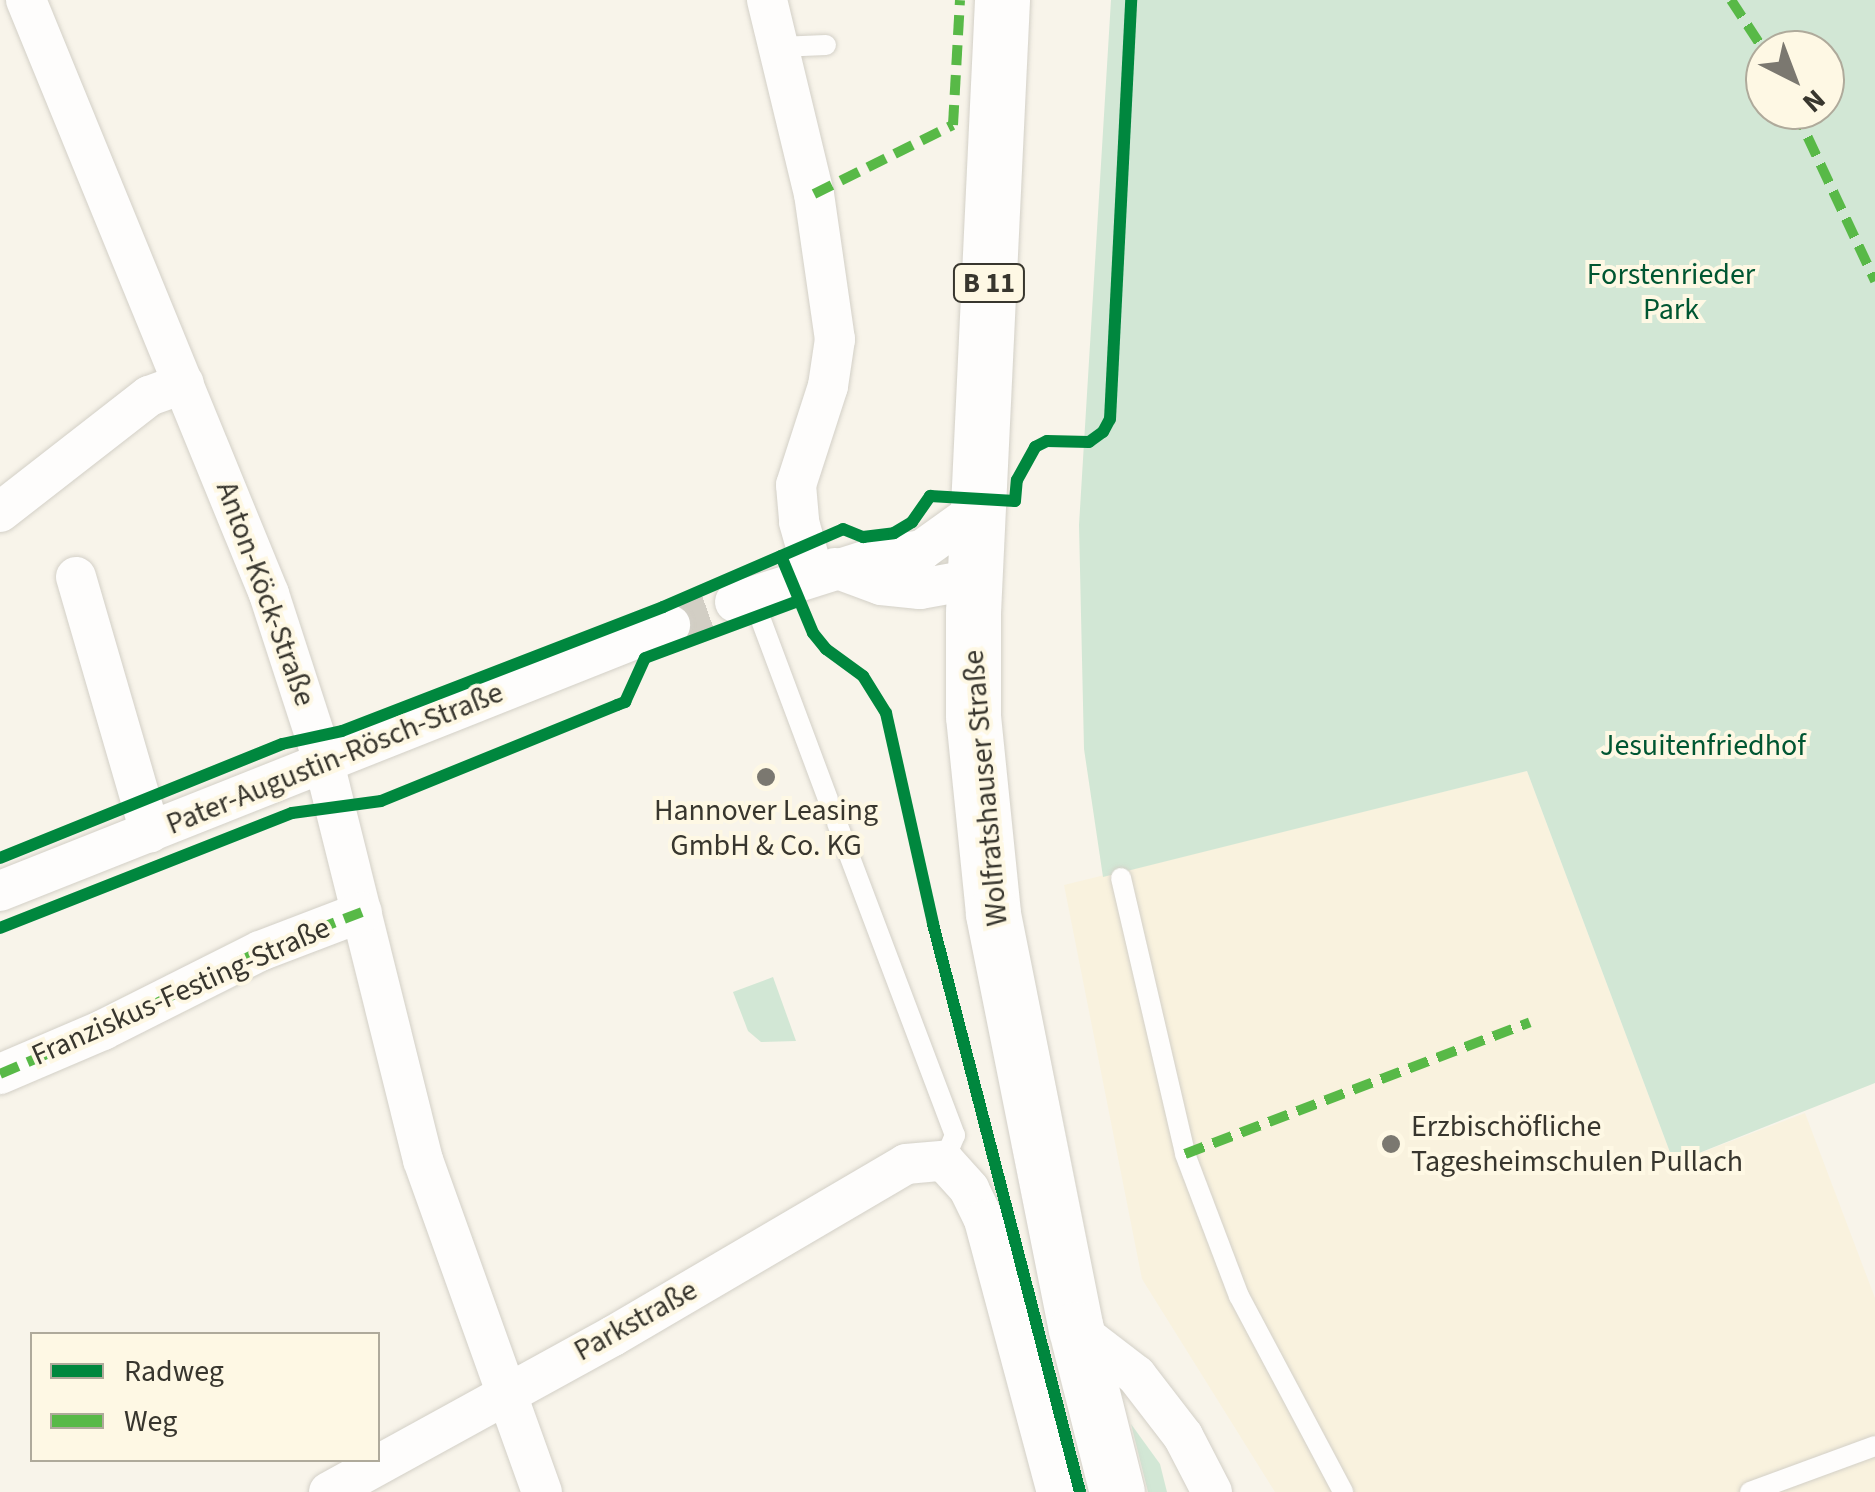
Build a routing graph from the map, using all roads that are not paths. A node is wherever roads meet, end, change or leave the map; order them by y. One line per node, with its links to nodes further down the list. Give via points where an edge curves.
1 (26, 0): 6 (street, Anton-Köck-Straße)
2 (768, 0): 5 (street)
3 (1002, 0): 7 (main road, Wolfratshauser Straße / B 11)
4 (826, 45): 5 (lane)
5 (780, 47): 10 (street, via 814,194 835,339 828,386 796,485 800,522)
6 (184, 383): 8 (street, via 149,396); 15 (street, Anton-Köck-Straße, via 269,594)
7 (979, 509): 9 (street); 12 (main road, Wolfratshauser Straße / B 11)
8 (0, 512)
9 (922, 550): 10 (street); 12 (street)
10 (825, 572): 12 (street, via 920,589); 13 (street)
11 (76, 576): 18 (street)
12 (974, 579): 24 (main road, Wolfratshauser Straße / B 11, via 973,716 993,914)
13 (743, 599): 16 (lane)
14 (670, 625): 15 (street, Pater-Augustin-Rösch-Straße)
15 (324, 763): 18 (street, Pater-Augustin-Rösch-Straße); 21 (street, Anton-Köck-Straße)
16 (828, 799)
17 (837, 823): 23 (lane, via 955,1135)
18 (150, 832): 20 (street, Pater-Augustin-Rösch-Straße)
19 (1121, 878): 32 (lane, via 1185,1154 1238,1296)
20 (0, 892)
21 (362, 912): 22 (street, Franziskus-Festing-Straße, via 260,951); 25 (street, Anton-Köck-Straße, via 423,1160)
22 (0, 1074)
23 (944, 1161): 25 (street, Parkstraße, via 906,1164); 29 (street, via 984,1220)
24 (1076, 1329): 30 (main road, Wolfratshauser Straße / B 11); 31 (street, via 1136,1375 1183,1436)
25 (506, 1392): 27 (street, Parkstraße); 28 (street, Anton-Köck-Straße)
26 (1875, 1446): 33 (lane)
27 (329, 1492)
28 (542, 1492)
29 (1057, 1492)
30 (1117, 1492)
31 (1212, 1492)
32 (1344, 1492)
33 (1750, 1492)

